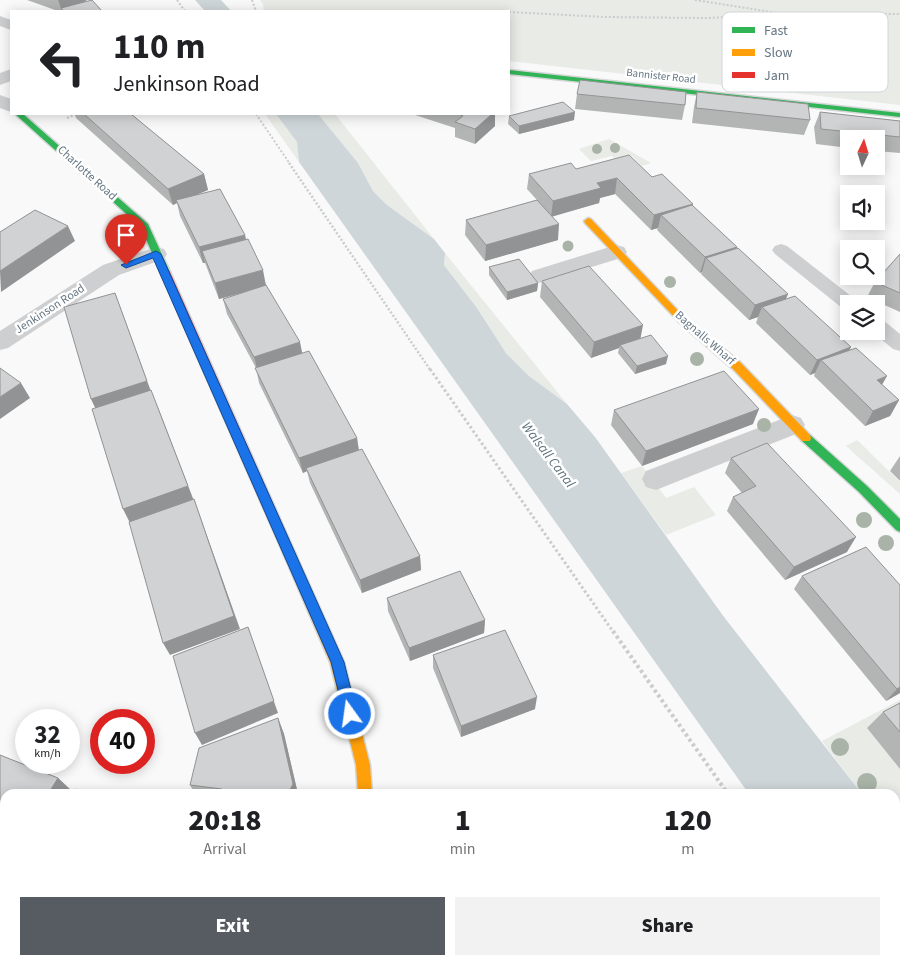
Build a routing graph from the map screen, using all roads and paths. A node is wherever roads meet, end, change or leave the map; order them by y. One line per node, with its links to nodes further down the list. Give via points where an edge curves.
1 (695, 0): 3 (path)
2 (510, 12): 4 (path, via 605,17)
3 (771, 12)
4 (722, 17)
5 (510, 72): 8 (street, Bannister Road)
6 (20, 115): 12 (street, Charlotte Road, via 145,226)
7 (257, 115): 22 (path, via 493,462)
8 (900, 115)
9 (588, 221): 11 (street, Bagnalls Wharf)
10 (781, 250): 14 (lane)
11 (616, 252): 13 (street); 18 (street, Bagnalls Wharf, via 682,320 737,366)
12 (156, 254): 16 (street, Jenkinson Road, via 111,270); 21 (street, Charlotte Road, via 337,662 363,765)
13 (540, 276)
14 (840, 297)
15 (885, 332): 17 (lane)
16 (0, 342)
17 (900, 344)
18 (792, 425): 19 (street); 20 (street, Bagnalls Wharf, via 864,489)
19 (656, 479)
20 (900, 527)
21 (365, 789)
22 (724, 789)

